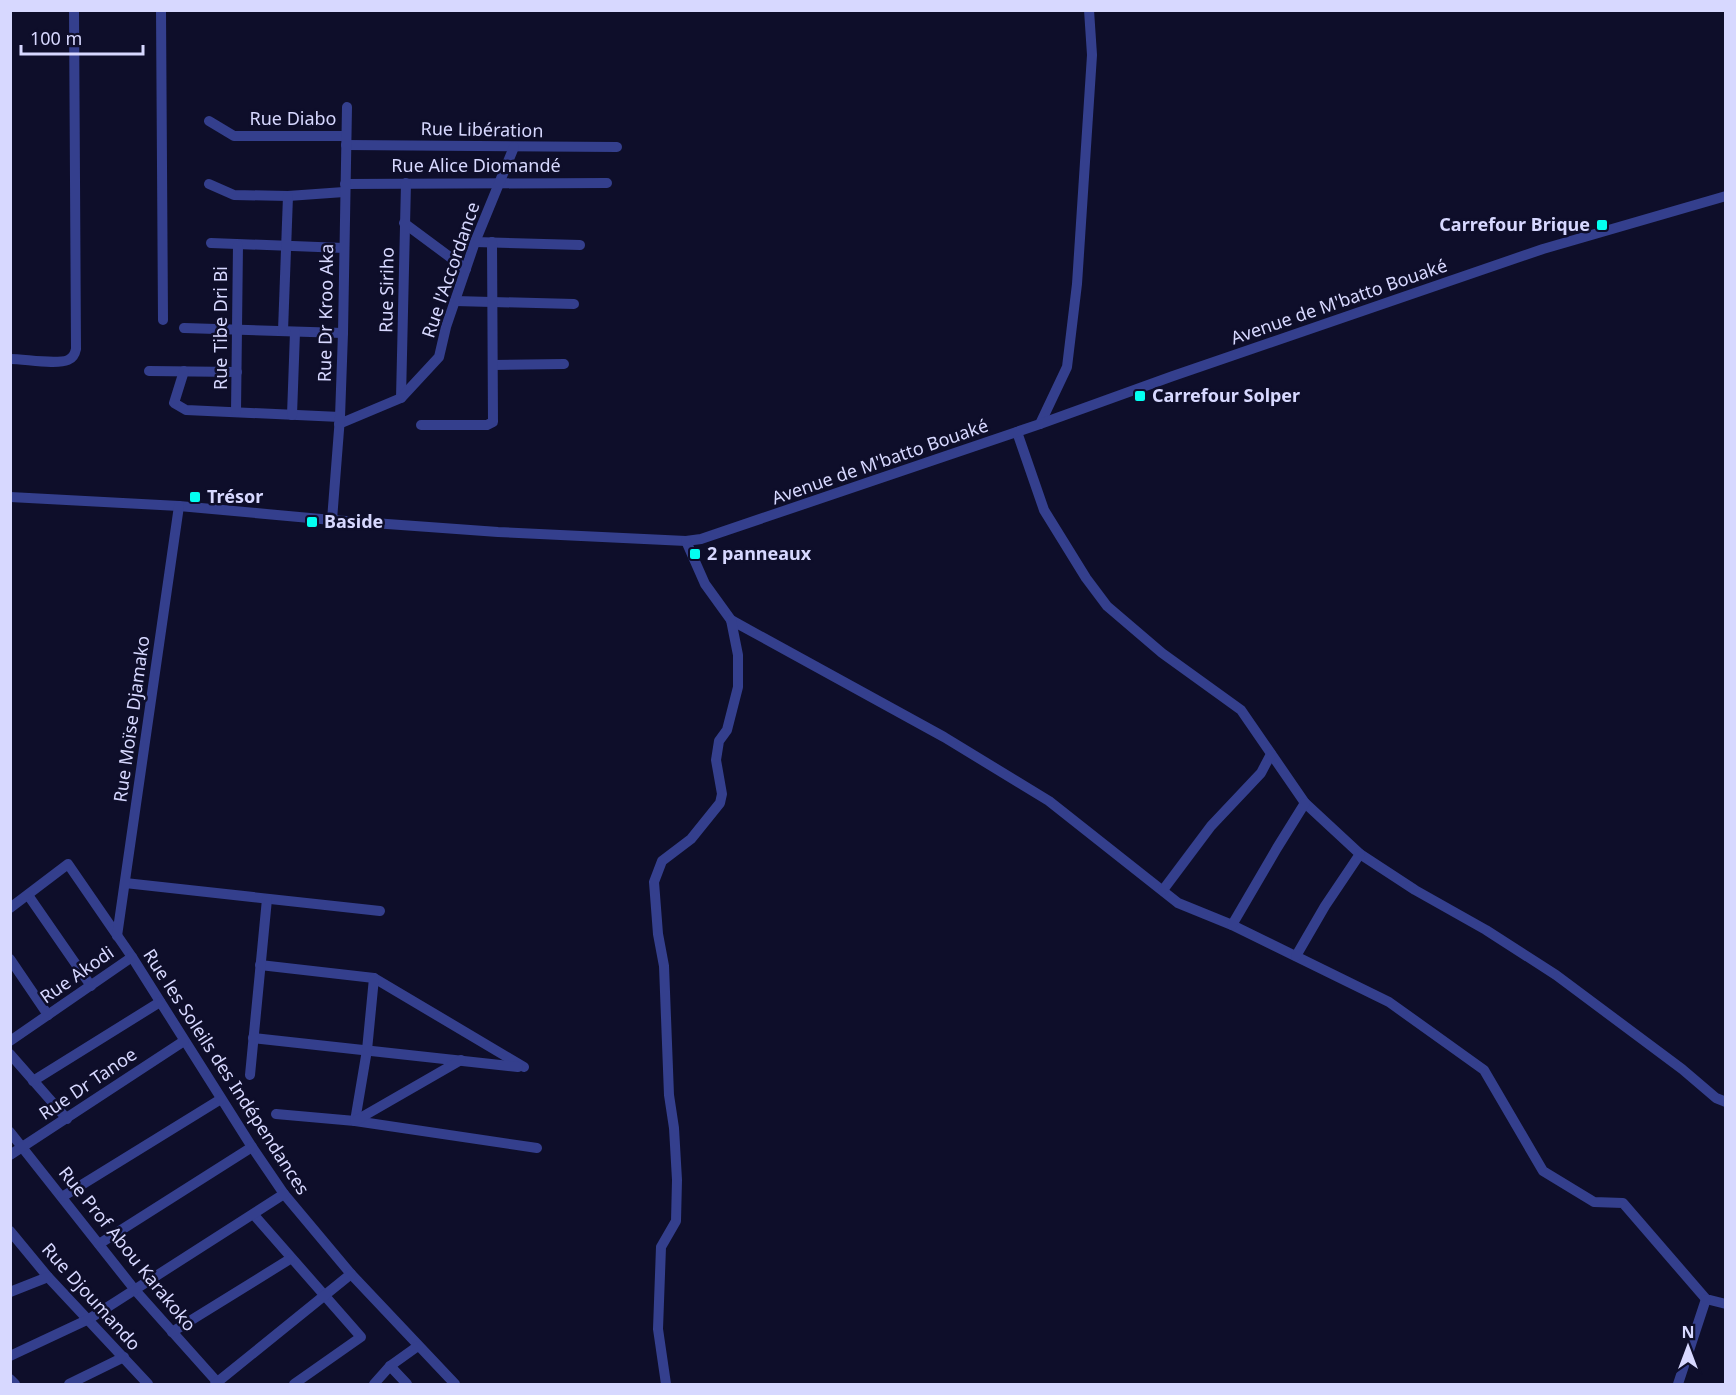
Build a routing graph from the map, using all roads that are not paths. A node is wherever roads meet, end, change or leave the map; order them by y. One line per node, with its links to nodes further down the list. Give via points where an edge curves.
1 (74, 10): 33 (street, via 75,355 57,362)
2 (161, 10): 28 (street)
3 (1089, 10): 43 (street, via 1092,56 1077,284 1067,367)
4 (347, 107): 6 (street, Rue Dr Kroo Aka)
5 (209, 121): 6 (street, Rue Diabo, via 234,136)
6 (346, 140): 7 (street, Rue Libération); 13 (street, Rue Dr Kroo Aka)
7 (514, 147): 8 (street, Rue Libération); 9 (street, Rue l'Accordance)
8 (617, 147)
9 (500, 182): 10 (street, Rue Alice Diomandé); 11 (street, Rue Alice Diomandé); 17 (street, Rue l'Accordance)
10 (406, 183): 13 (street, Rue Alice Diomandé); 16 (street, Rue Siriho)
11 (607, 183)
12 (209, 184): 14 (street, Rue Alice Diomandé, via 234,195)
13 (344, 188): 14 (street, Rue Alice Diomandé); 23 (street, Rue Dr Kroo Aka)
14 (288, 196): 22 (street)
15 (1725, 196): 43 (street, Avenue de M'batto Bouaké, via 1543,249)
16 (404, 223): 24 (street); 39 (street, Rue Siriho)
17 (475, 242): 18 (street); 24 (street, Rue l'Accordance)
18 (492, 242): 21 (street); 26 (street)
19 (210, 243): 20 (street)
20 (238, 245): 22 (street); 30 (street, Rue Tibe Dri Bi)
21 (580, 245)
22 (285, 247): 23 (street); 31 (street)
23 (344, 248): 32 (street, Rue Dr Kroo Aka)
24 (466, 269): 25 (street, Rue l'Accordance)
25 (455, 301): 26 (street); 39 (street, Rue l'Accordance, via 439,357)
26 (493, 302): 27 (street); 35 (street)
27 (574, 304)
28 (163, 320)
29 (184, 328): 30 (street)
30 (237, 329): 31 (street); 38 (street, Rue Tibe Dri Bi)
31 (289, 331): 32 (street); 41 (street)
32 (343, 333): 42 (street, Rue Dr Kroo Aka)
33 (10, 359)
34 (564, 364): 35 (street)
35 (493, 365): 44 (street, via 493,422 487,426)
36 (149, 371): 37 (street)
37 (184, 371): 38 (street); 40 (street, via 174,403 186,410)
38 (237, 372): 40 (street, Rue Tibe Dri Bi)
39 (402, 398): 42 (street, Rue l'Accordance)
40 (236, 412): 41 (street)
41 (292, 415): 42 (street)
42 (339, 421): 48 (street, Rue Dr Kroo Aka)
43 (1040, 424): 45 (street, Avenue de M'batto Bouaké)
44 (421, 425)
45 (1017, 432): 49 (street, Avenue de M'batto Bouaké, via 727,532); 51 (street, via 1044,510 1107,606 1162,653 1241,710)
46 (10, 497): 47 (street, Avenue de M'batto Bouaké)
47 (179, 506): 48 (street, Avenue de M'batto Bouaké); 54 (street, Rue Moïse Djamako)
48 (332, 520): 49 (street, Avenue de M'batto Bouaké)
49 (686, 541): 50 (street, via 705,584)
50 (731, 620): 55 (street, via 944,737 1049,801); 116 (street, via 738,655 738,687 716,760 720,803 691,839 662,861 654,882 664,966 677,1180 676,1221 661,1247 658,1329)
51 (1271, 754): 52 (street); 55 (street, via 1261,773 1211,826)
52 (1305, 803): 53 (street); 60 (street)
53 (1360, 854): 62 (street); 79 (street, via 1556,975)
54 (125, 883): 57 (street); 61 (street, Rue Moïse Djamako)
55 (1163, 890): 60 (street, via 1178,903)
56 (28, 895): 58 (street); 61 (street, Rue les Soleils des Indépendances, via 68,864); 67 (street)
57 (267, 899): 59 (street); 65 (street)
58 (10, 909)
59 (380, 911)
60 (1232, 925): 62 (street)
61 (117, 936): 63 (street, Rue les Soleils des Indépendances)
62 (1296, 956): 99 (street, via 1389,1002 1484,1070 1543,1171 1594,1202 1623,1203)
63 (132, 957): 67 (street, Rue Akodi); 68 (street, Rue les Soleils des Indépendances)
64 (10, 958): 69 (street)
65 (260, 965): 66 (street); 70 (street)
66 (374, 978): 73 (street); 75 (street, via 524,1067)
67 (91, 986): 69 (street, Rue Akodi)
68 (160, 1002): 72 (street, Rue les Soleils des Indépendances); 77 (street)
69 (48, 1015): 71 (street, Rue Akodi)
70 (253, 1038): 73 (street); 76 (street)
71 (10, 1041)
72 (184, 1041): 78 (street, Rue les Soleils des Indépendances); 81 (street, Rue Dr Tanoe)
73 (367, 1050): 75 (street); 82 (street)
74 (10, 1054): 77 (street)
75 (461, 1060): 82 (street)
76 (250, 1075)
77 (33, 1081): 81 (street)
78 (221, 1099): 85 (street, Rue les Soleils des Indépendances); 89 (street)
79 (1725, 1102)
80 (276, 1114): 82 (street)
81 (67, 1119): 84 (street, Rue Dr Tanoe)
82 (355, 1121): 86 (street)
83 (10, 1132): 84 (street, Rue Prof Abou Karakoko)
84 (23, 1147): 87 (street, Rue Dr Tanoe); 89 (street, Rue Prof Abou Karakoko)
85 (252, 1148): 88 (street, Rue les Soleils des Indépendances); 92 (street)
86 (537, 1148)
87 (10, 1155)
88 (284, 1194): 90 (street); 94 (street, Rue les Soleils des Indépendances)
89 (62, 1197): 92 (street, Rue Prof Abou Karakoko)
90 (254, 1215): 93 (street); 96 (street)
91 (10, 1230): 95 (street, Rue Djoumando)
92 (99, 1244): 96 (street, Rue Prof Abou Karakoko)
93 (290, 1258): 98 (street); 102 (street)
94 (351, 1274): 98 (street); 103 (street, Rue les Soleils des Indépendances)
95 (48, 1277): 97 (street); 101 (street, Rue Djoumando)
96 (135, 1290): 101 (street); 102 (street, Rue Prof Abou Karakoko)
97 (10, 1292)
98 (324, 1296): 111 (street); 112 (street, via 361,1337)
99 (1706, 1299): 100 (street); 117 (street)
100 (1725, 1304)
101 (89, 1319): 104 (street); 105 (street, Rue Djoumando)
102 (172, 1332): 111 (street, Rue Prof Abou Karakoko)
103 (418, 1346): 106 (street); 115 (street, Rue les Soleils des Indépendances)
104 (10, 1356)
105 (124, 1357): 108 (street); 110 (street, Rue Djoumando)
106 (390, 1366): 113 (street); 114 (street)
107 (10, 1379): 109 (street)
108 (75, 1383)
109 (15, 1384)
110 (148, 1384)
111 (217, 1384)
112 (294, 1384)
113 (374, 1384)
114 (407, 1384)
115 (454, 1384)
116 (666, 1384)
117 (1678, 1384)

